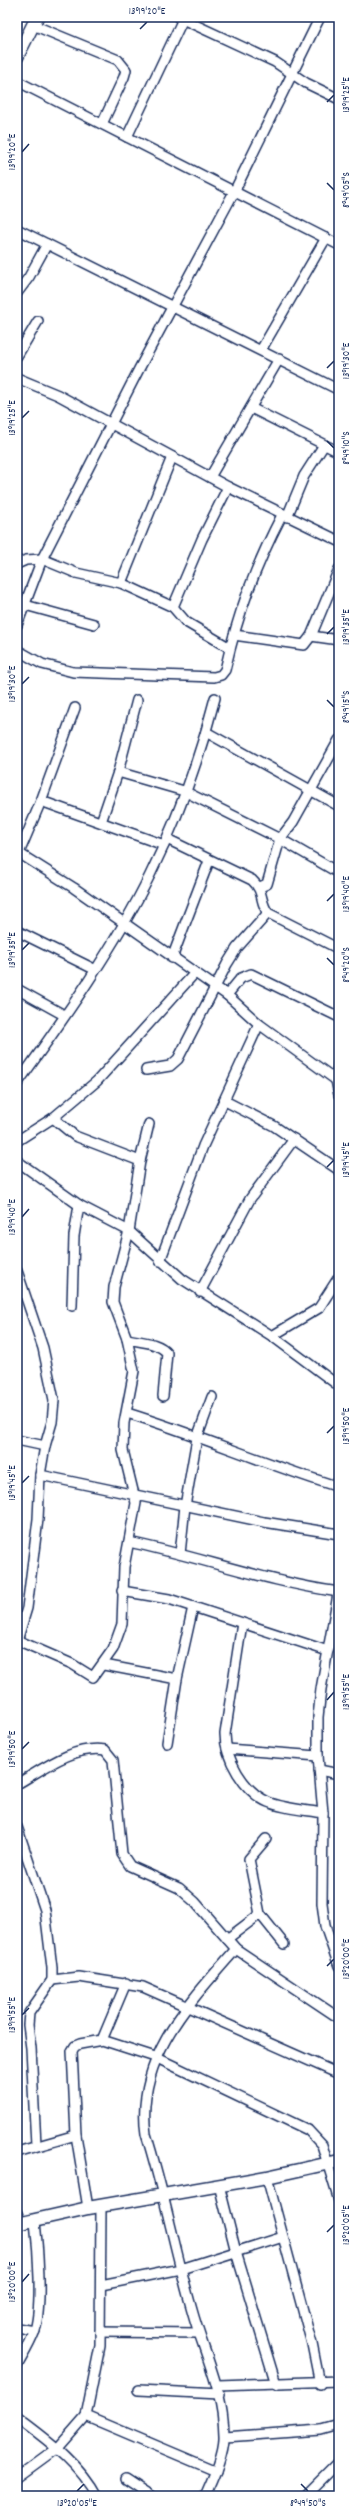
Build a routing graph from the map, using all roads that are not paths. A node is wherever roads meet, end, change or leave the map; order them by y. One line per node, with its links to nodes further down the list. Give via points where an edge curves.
1 (320, 17): 5 (street)
2 (180, 18): 5 (street, via 275,62); 9 (street)
3 (35, 21): 4 (street); 8 (street, via 118,60 123,65 126,70 124,77)
4 (17, 57)
5 (291, 73): 7 (street); 10 (street)
6 (17, 81): 8 (street)
7 (339, 99)
8 (102, 124): 9 (street)
9 (127, 137): 10 (street)
10 (234, 192): 12 (street); 16 (street)
11 (17, 229): 13 (street)
12 (326, 238): 14 (street); 18 (street)
13 (47, 244): 15 (street); 16 (street)
14 (339, 245)
15 (17, 293)
16 (173, 306): 18 (street); 24 (street)
17 (38, 321): 19 (street)
18 (261, 350): 20 (street)
19 (17, 356)
20 (279, 359): 22 (street); 23 (street)
21 (17, 378): 24 (street, via 58,395)
22 (339, 390)
23 (251, 408): 25 (street); 28 (street)
24 (111, 425): 27 (street); 32 (street)
25 (324, 445): 26 (street); 30 (street, via 304,476)
26 (339, 452)
27 (172, 457): 28 (street); 35 (street)
28 (210, 477): 29 (street)
29 (228, 487): 30 (street); 37 (street)
30 (284, 516): 31 (street); 40 (street, via 259,560)
31 (339, 541)
32 (42, 559): 33 (street, via 26,560); 35 (street, via 76,573); 36 (street)
33 (17, 564)
34 (339, 569): 41 (street)
35 (121, 583): 37 (street)
36 (25, 604): 38 (street); 39 (street)
37 (173, 607): 43 (street, via 186,622)
38 (94, 624)
39 (17, 625)
40 (234, 635): 41 (street, via 303,646); 43 (street)
41 (310, 636): 42 (street)
42 (339, 640)
43 (230, 648): 44 (street, via 225,670 221,675 214,677 72,672 42,664)
44 (17, 650)
45 (215, 698): 48 (street)
46 (136, 700): 51 (street)
47 (75, 708): 54 (street)
48 (206, 732): 52 (street, via 289,780); 53 (street)
49 (339, 740): 50 (street)
50 (336, 751): 52 (street)
51 (118, 772): 53 (street); 56 (street)
52 (312, 790): 55 (street); 57 (street)
53 (184, 791): 57 (street); 58 (street)
54 (41, 801): 56 (street); 59 (street)
55 (339, 806)
56 (101, 822): 58 (street)
57 (280, 839): 61 (street); 62 (street, via 267,884)
58 (165, 842): 60 (street); 64 (street)
59 (18, 853): 64 (street, via 74,888)
60 (209, 861): 62 (street, via 252,880); 67 (street)
61 (339, 872)
62 (260, 887): 63 (street, via 263,906)
63 (268, 913): 66 (street); 70 (street, via 237,948)
64 (123, 924): 67 (street); 68 (street)
65 (17, 931): 68 (street)
66 (339, 949)
67 (172, 958): 69 (street)
68 (94, 969): 73 (street)
69 (194, 974): 70 (street); 81 (street, via 98,1081)
70 (215, 988): 72 (street); 77 (street, via 178,1060 170,1066)
71 (17, 990): 73 (street)
72 (227, 995): 74 (street, via 241,978 251,974); 75 (street)
73 (64, 1015): 78 (street)
74 (339, 1017)
75 (259, 1024): 79 (street); 80 (street)
76 (339, 1061): 79 (street)
77 (146, 1070)
78 (17, 1084)
79 (338, 1088)
80 (225, 1101): 83 (street); 90 (street, via 203,1146)
81 (54, 1118): 84 (street); 86 (street, via 75,1136)
82 (150, 1124): 86 (street)
83 (294, 1139): 87 (street); 93 (street, via 250,1199)
84 (17, 1141)
85 (17, 1161): 88 (street)
86 (140, 1161): 89 (street)
87 (339, 1170)
88 (79, 1205): 89 (street); 94 (street, via 74,1236)
89 (129, 1231): 90 (street); 96 (street, via 114,1295)
90 (160, 1261): 93 (street)
91 (17, 1271): 103 (street, via 43,1348 54,1400 52,1422)
92 (339, 1277): 95 (street, via 319,1308)
93 (200, 1292): 95 (street)
94 (72, 1306)
95 (272, 1336): 97 (street)
96 (127, 1339): 98 (street, via 156,1345 167,1353); 100 (street, via 134,1371)
97 (339, 1386)
98 (163, 1396)
99 (212, 1397): 101 (street)
100 (127, 1413): 101 (street); 106 (street, via 123,1450)
101 (197, 1438): 105 (street); 107 (street)
102 (17, 1440): 103 (street)
103 (45, 1446): 104 (street)
104 (40, 1475): 106 (street); 115 (street, via 38,1519 27,1608)
105 (339, 1487)
106 (135, 1494): 107 (street); 109 (street, via 136,1503)
107 (185, 1506): 108 (street); 110 (street)
108 (339, 1534)
109 (129, 1542): 110 (street); 111 (street)
110 (180, 1554): 112 (street, via 300,1586)
111 (122, 1591): 113 (street, via 169,1599); 117 (street, via 122,1624)
112 (339, 1591): 116 (street)
113 (193, 1607): 114 (street); 118 (street)
114 (242, 1623): 116 (street); 120 (street, via 225,1734)
115 (17, 1641): 117 (street, via 72,1664 90,1677 95,1676)
116 (328, 1651): 121 (street, via 318,1717)
117 (104, 1665): 118 (street)
118 (177, 1679): 119 (street)
119 (167, 1743)
120 (227, 1749): 121 (street); 125 (street, via 242,1779 266,1801)
121 (318, 1756): 122 (street)
122 (319, 1770): 123 (street); 125 (street)
123 (339, 1774)
124 (17, 1784): 129 (street, via 80,1752 105,1750 113,1760 122,1854 125,1861 146,1874 179,1888 195,1902)
125 (323, 1813): 132 (street, via 323,1911 325,1926)
126 (17, 1827): 133 (street, via 45,1910)
127 (266, 1839): 128 (street, via 249,1859)
128 (260, 1914): 129 (street); 130 (street)
129 (227, 1939): 131 (street)
130 (284, 1944)
131 (236, 1949): 135 (street); 136 (street)
132 (339, 1966)
133 (52, 1980): 134 (street, via 79,1977); 141 (street, via 35,2002 28,2019)
134 (126, 1983): 135 (street, via 168,1996); 137 (street)
135 (186, 2007): 138 (street); 139 (street)
136 (339, 2018)
137 (102, 2040): 138 (street); 140 (street, via 80,2044 72,2051)
138 (155, 2057): 143 (street, via 308,2130); 146 (street, via 150,2072 144,2124)
139 (339, 2074)
140 (76, 2135): 141 (street); 149 (street)
141 (36, 2145): 142 (street)
142 (17, 2152)
143 (334, 2162): 144 (street); 147 (street)
144 (267, 2177): 145 (street); 152 (street)
145 (219, 2185): 146 (street); 153 (street)
146 (163, 2195): 148 (street); 154 (street)
147 (339, 2201)
148 (101, 2207): 149 (street); 155 (street)
149 (88, 2208): 151 (street)
150 (18, 2220): 151 (street)
151 (35, 2221): 157 (street, via 38,2262)
152 (283, 2237): 153 (street); 163 (street, via 312,2344)
153 (236, 2252): 154 (street); 162 (street)
154 (181, 2269): 155 (street); 159 (street)
155 (101, 2285): 158 (street)
156 (17, 2328): 157 (street)
157 (35, 2332): 160 (street)
158 (100, 2332): 159 (street); 166 (street, via 95,2375)
159 (198, 2333): 165 (street)
160 (17, 2366)
161 (339, 2382): 163 (street)
162 (276, 2384): 163 (street); 165 (street)
163 (320, 2384)
164 (138, 2390): 165 (street)
165 (219, 2390): 169 (street)
166 (86, 2416): 170 (street); 172 (street)
167 (17, 2417): 170 (street)
168 (339, 2425): 169 (street, via 321,2430)
169 (224, 2437): 172 (street)
170 (58, 2448): 173 (street); 175 (street, via 86,2478)
171 (339, 2462): 178 (street)
172 (216, 2471): 177 (street)
173 (17, 2478)
174 (126, 2479): 176 (street)
175 (97, 2496)
176 (152, 2496)
177 (205, 2496)
178 (305, 2496)

